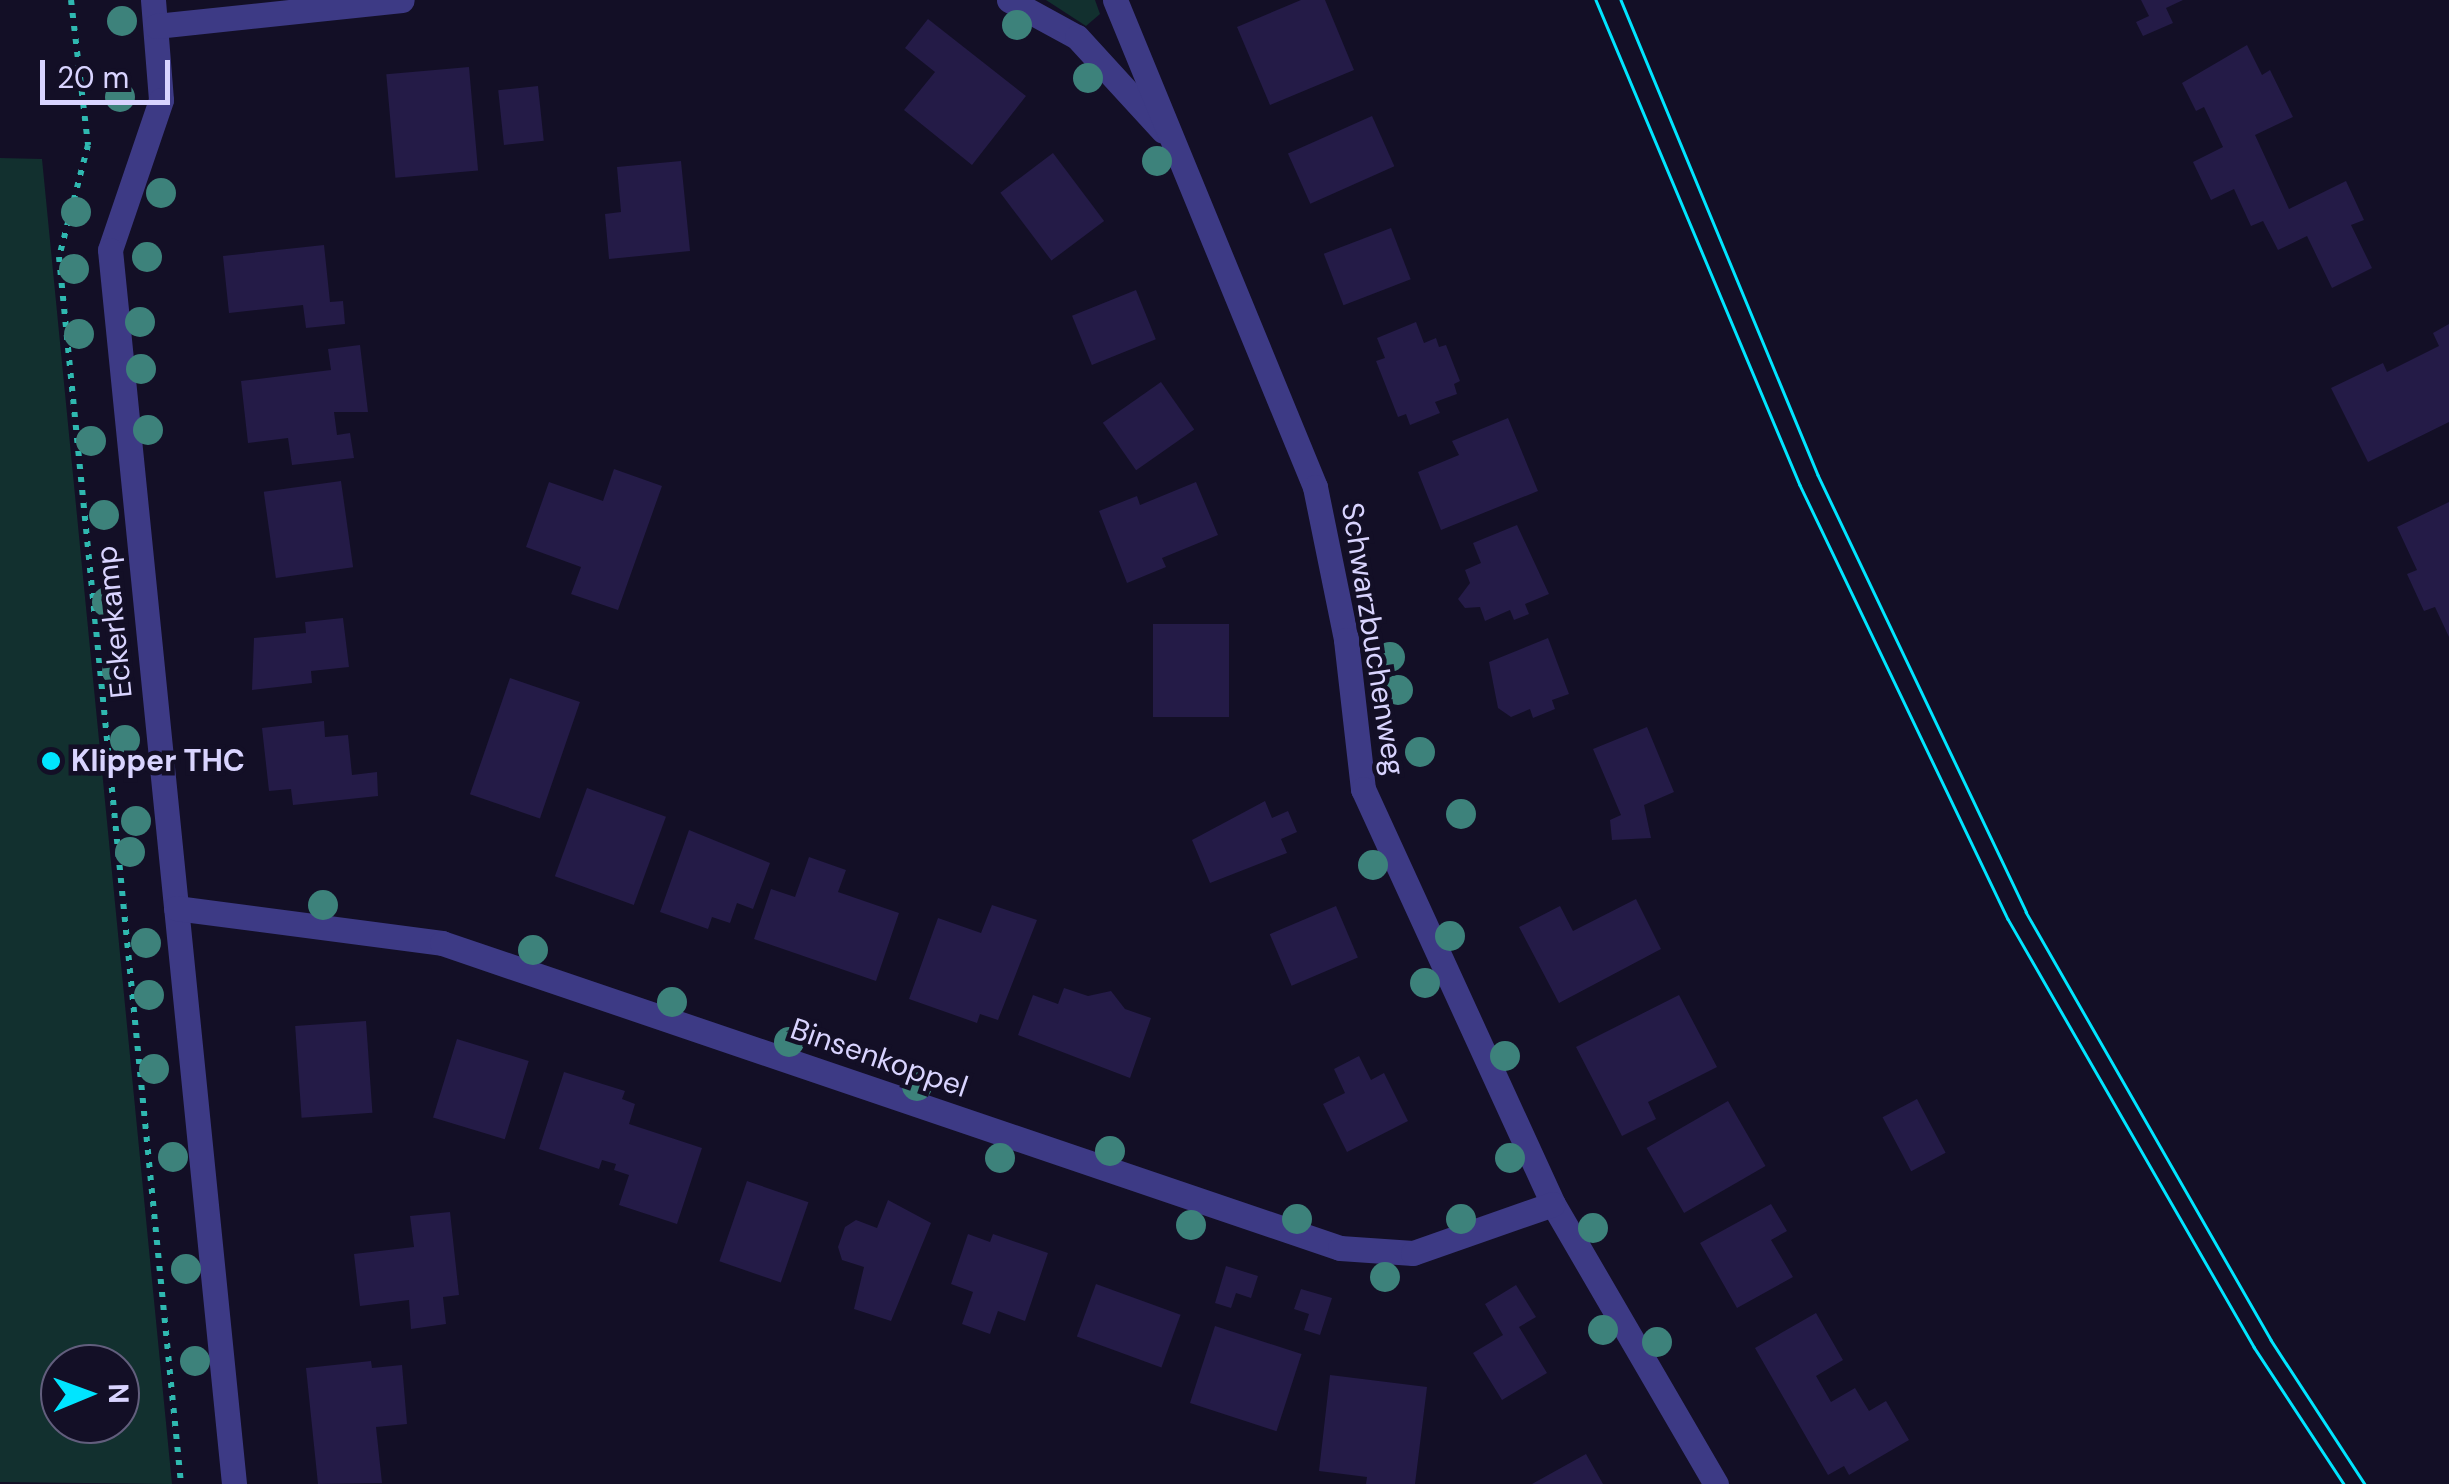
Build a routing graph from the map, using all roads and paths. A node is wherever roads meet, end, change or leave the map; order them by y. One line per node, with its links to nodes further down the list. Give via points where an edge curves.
1 (71, 0): 9 (path, via 88,145 60,257)
2 (402, 0): 5 (street)
3 (1009, 0): 6 (street, via 1078,37)
4 (1115, 0): 6 (street, Schwarzbuchenweg)
5 (154, 13): 7 (street, Eckerkamp, via 161,100 110,250)
6 (1176, 146): 8 (street, Schwarzbuchenweg, via 1315,487 1346,640 1363,789)
7 (176, 908): 8 (street, Binsenkoppel, via 442,943 1340,1248 1413,1253); 10 (street, Eckerkamp)
8 (1553, 1204): 11 (street, Schwarzbuchenweg)
9 (180, 1484)
10 (234, 1484)
11 (1716, 1484)

